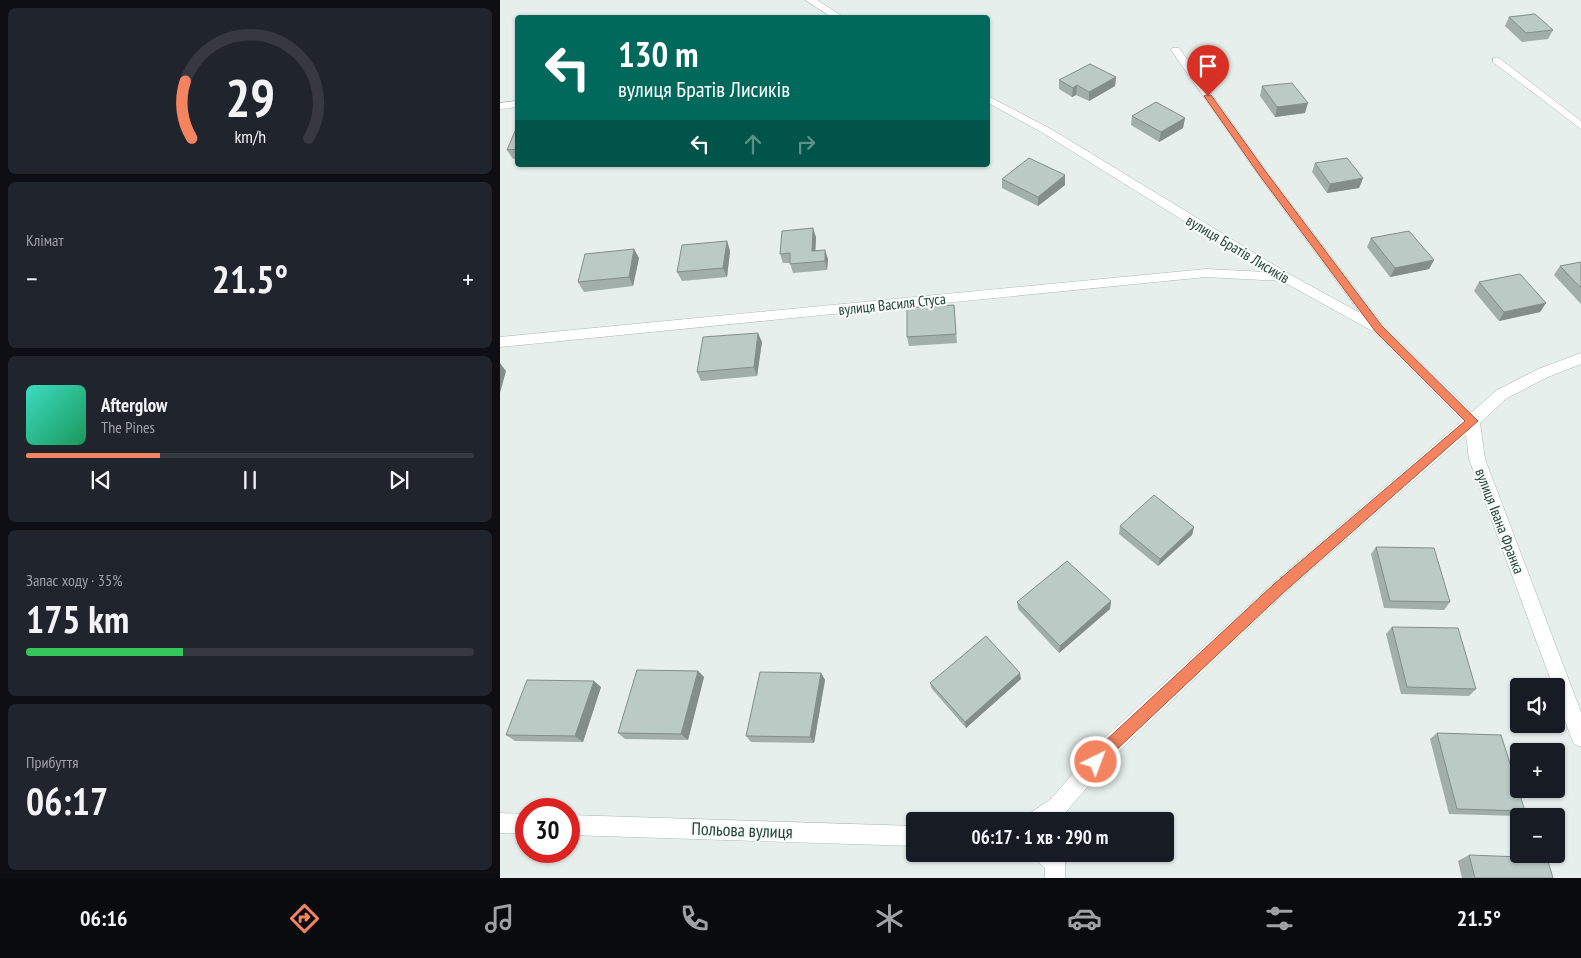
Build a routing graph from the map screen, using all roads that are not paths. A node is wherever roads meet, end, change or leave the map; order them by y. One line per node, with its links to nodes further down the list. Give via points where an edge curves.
1 (810, 0): 2 (street)
2 (836, 15)
3 (1176, 50): 10 (street, via 1263,174)
4 (1496, 60): 8 (street)
5 (990, 100): 9 (street, вулиця Братів Лисиків, via 1047,131)
6 (515, 104): 7 (street)
7 (500, 106)
8 (1581, 126)
9 (1284, 278): 10 (street, вулиця Братів Лисиків); 11 (street, вулиця Василя Стуса, via 1206,272)
10 (1379, 329): 13 (street, вулиця Братів Лисиків)
11 (500, 342)
12 (1581, 358): 13 (street, via 1502,394)
13 (1472, 421): 14 (street, вулиця Івана Франка, via 1477,459); 15 (street, via 1279,588 1108,748)
14 (1581, 737)
15 (1059, 812)
16 (500, 823): 17 (street)
17 (515, 824)
18 (580, 825): 19 (street, Польова вулиця)
19 (906, 836)

